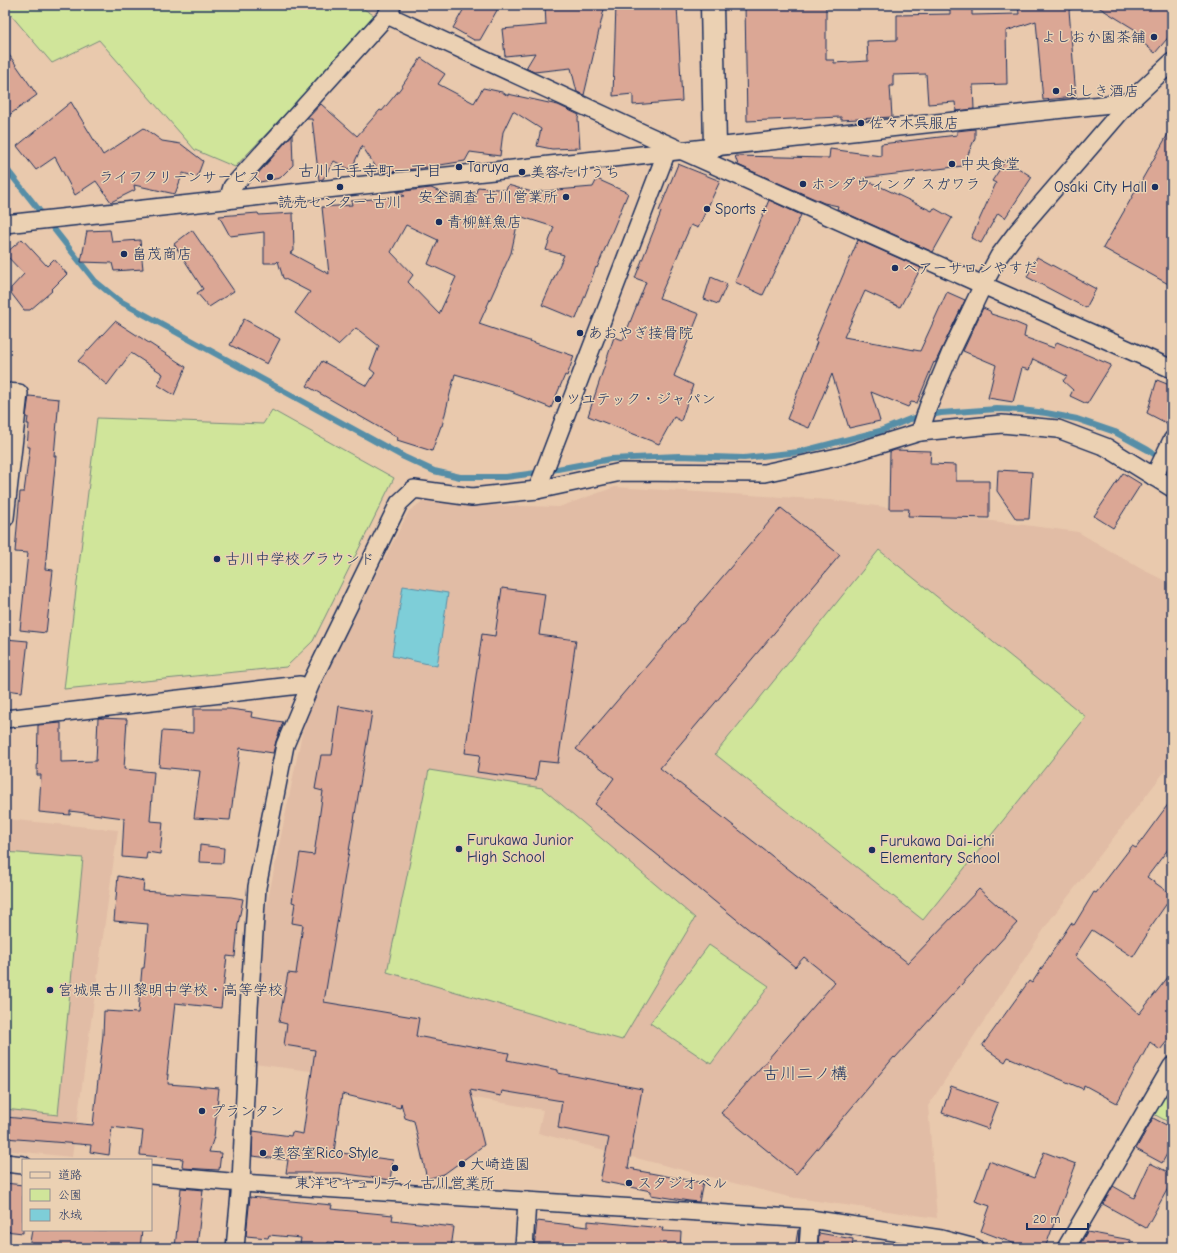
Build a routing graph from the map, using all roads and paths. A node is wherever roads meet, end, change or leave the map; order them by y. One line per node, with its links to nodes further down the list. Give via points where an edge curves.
1 (712, 5): 5 (street)
2 (390, 10): 6 (street); 7 (street, via 232,187)
3 (1172, 62): 4 (street)
4 (1129, 102): 5 (street); 9 (street, via 1017,232 999,256)
5 (715, 146): 6 (street)
6 (674, 151): 7 (street); 9 (street); 15 (street)
7 (228, 200): 8 (street)
8 (5, 224)
9 (983, 285): 10 (street); 12 (street, via 951,352)
10 (1172, 368)
11 (5, 392): 17 (street, via 19,393)
12 (921, 428): 14 (street, via 1002,424 1058,428); 15 (street, via 842,456 764,472 621,472)
13 (1170, 445): 14 (street)
14 (1156, 472): 16 (street)
15 (539, 484): 24 (street, via 472,497 414,489 399,503 311,683 284,745 257,887)
16 (1172, 488)
17 (5, 518)
18 (300, 685): 19 (street)
19 (5, 719)
20 (1172, 1066): 32 (street)
21 (5, 1163): 22 (street)
22 (22, 1165)
23 (152, 1175): 24 (street)
24 (241, 1183): 25 (street); 28 (street)
25 (527, 1201): 26 (street); 29 (street)
26 (810, 1219): 27 (street); 30 (street)
27 (941, 1244): 31 (street)
28 (235, 1248)
29 (524, 1248)
30 (808, 1248)
31 (975, 1248)
32 (1066, 1248)

